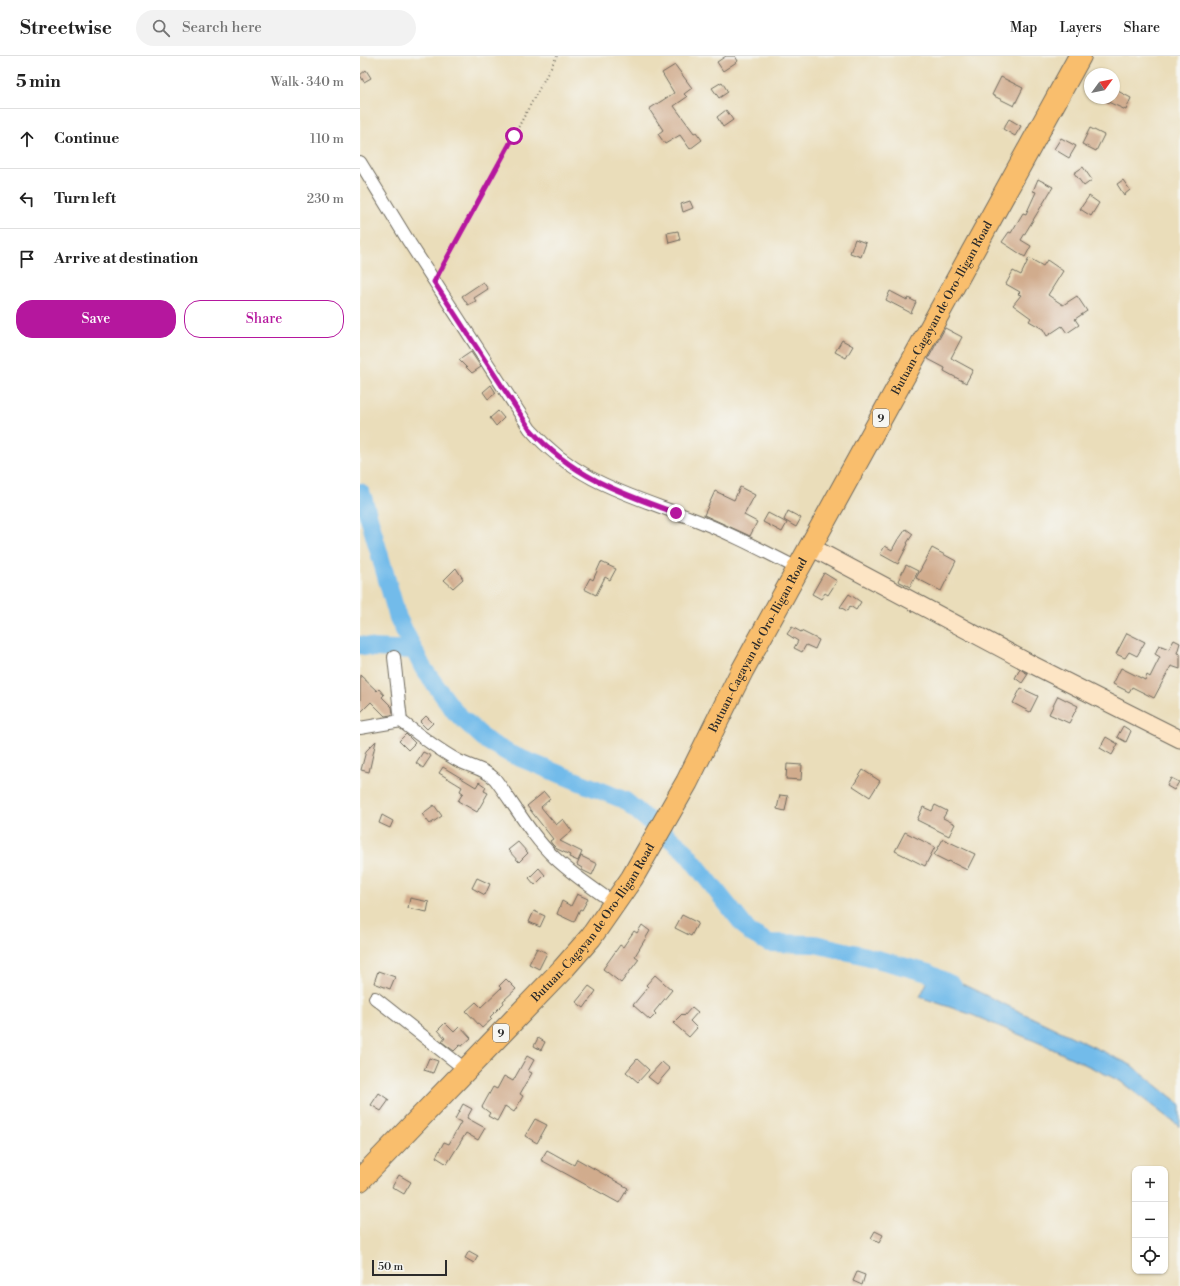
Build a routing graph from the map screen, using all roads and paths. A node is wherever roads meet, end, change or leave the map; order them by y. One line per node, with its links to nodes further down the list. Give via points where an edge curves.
1 (557, 56): 4 (path)
2 (1080, 56): 5 (highway, Butuan-Cagayan de Oro-Iligan Road / 9)
3 (360, 162): 4 (street)
4 (434, 282): 6 (street, via 530,429 558,456 576,470 611,488 689,517)
5 (810, 547): 6 (highway, Butuan-Cagayan de Oro-Iligan Road / 9); 10 (street, via 1029,663)
6 (799, 568): 11 (highway, Butuan-Cagayan de Oro-Iligan Road / 9, via 742,671 687,782 632,878)
7 (394, 657): 8 (street)
8 (401, 721): 9 (street); 11 (street, via 451,756 491,775 555,858 584,883)
9 (360, 728)
10 (1180, 739)
11 (614, 903): 13 (highway, Butuan-Cagayan de Oro-Iligan Road / 9, via 591,937 563,969)
12 (375, 998): 13 (street)
13 (466, 1070): 14 (highway, Butuan-Cagayan de Oro-Iligan Road / 9)
14 (360, 1180)

